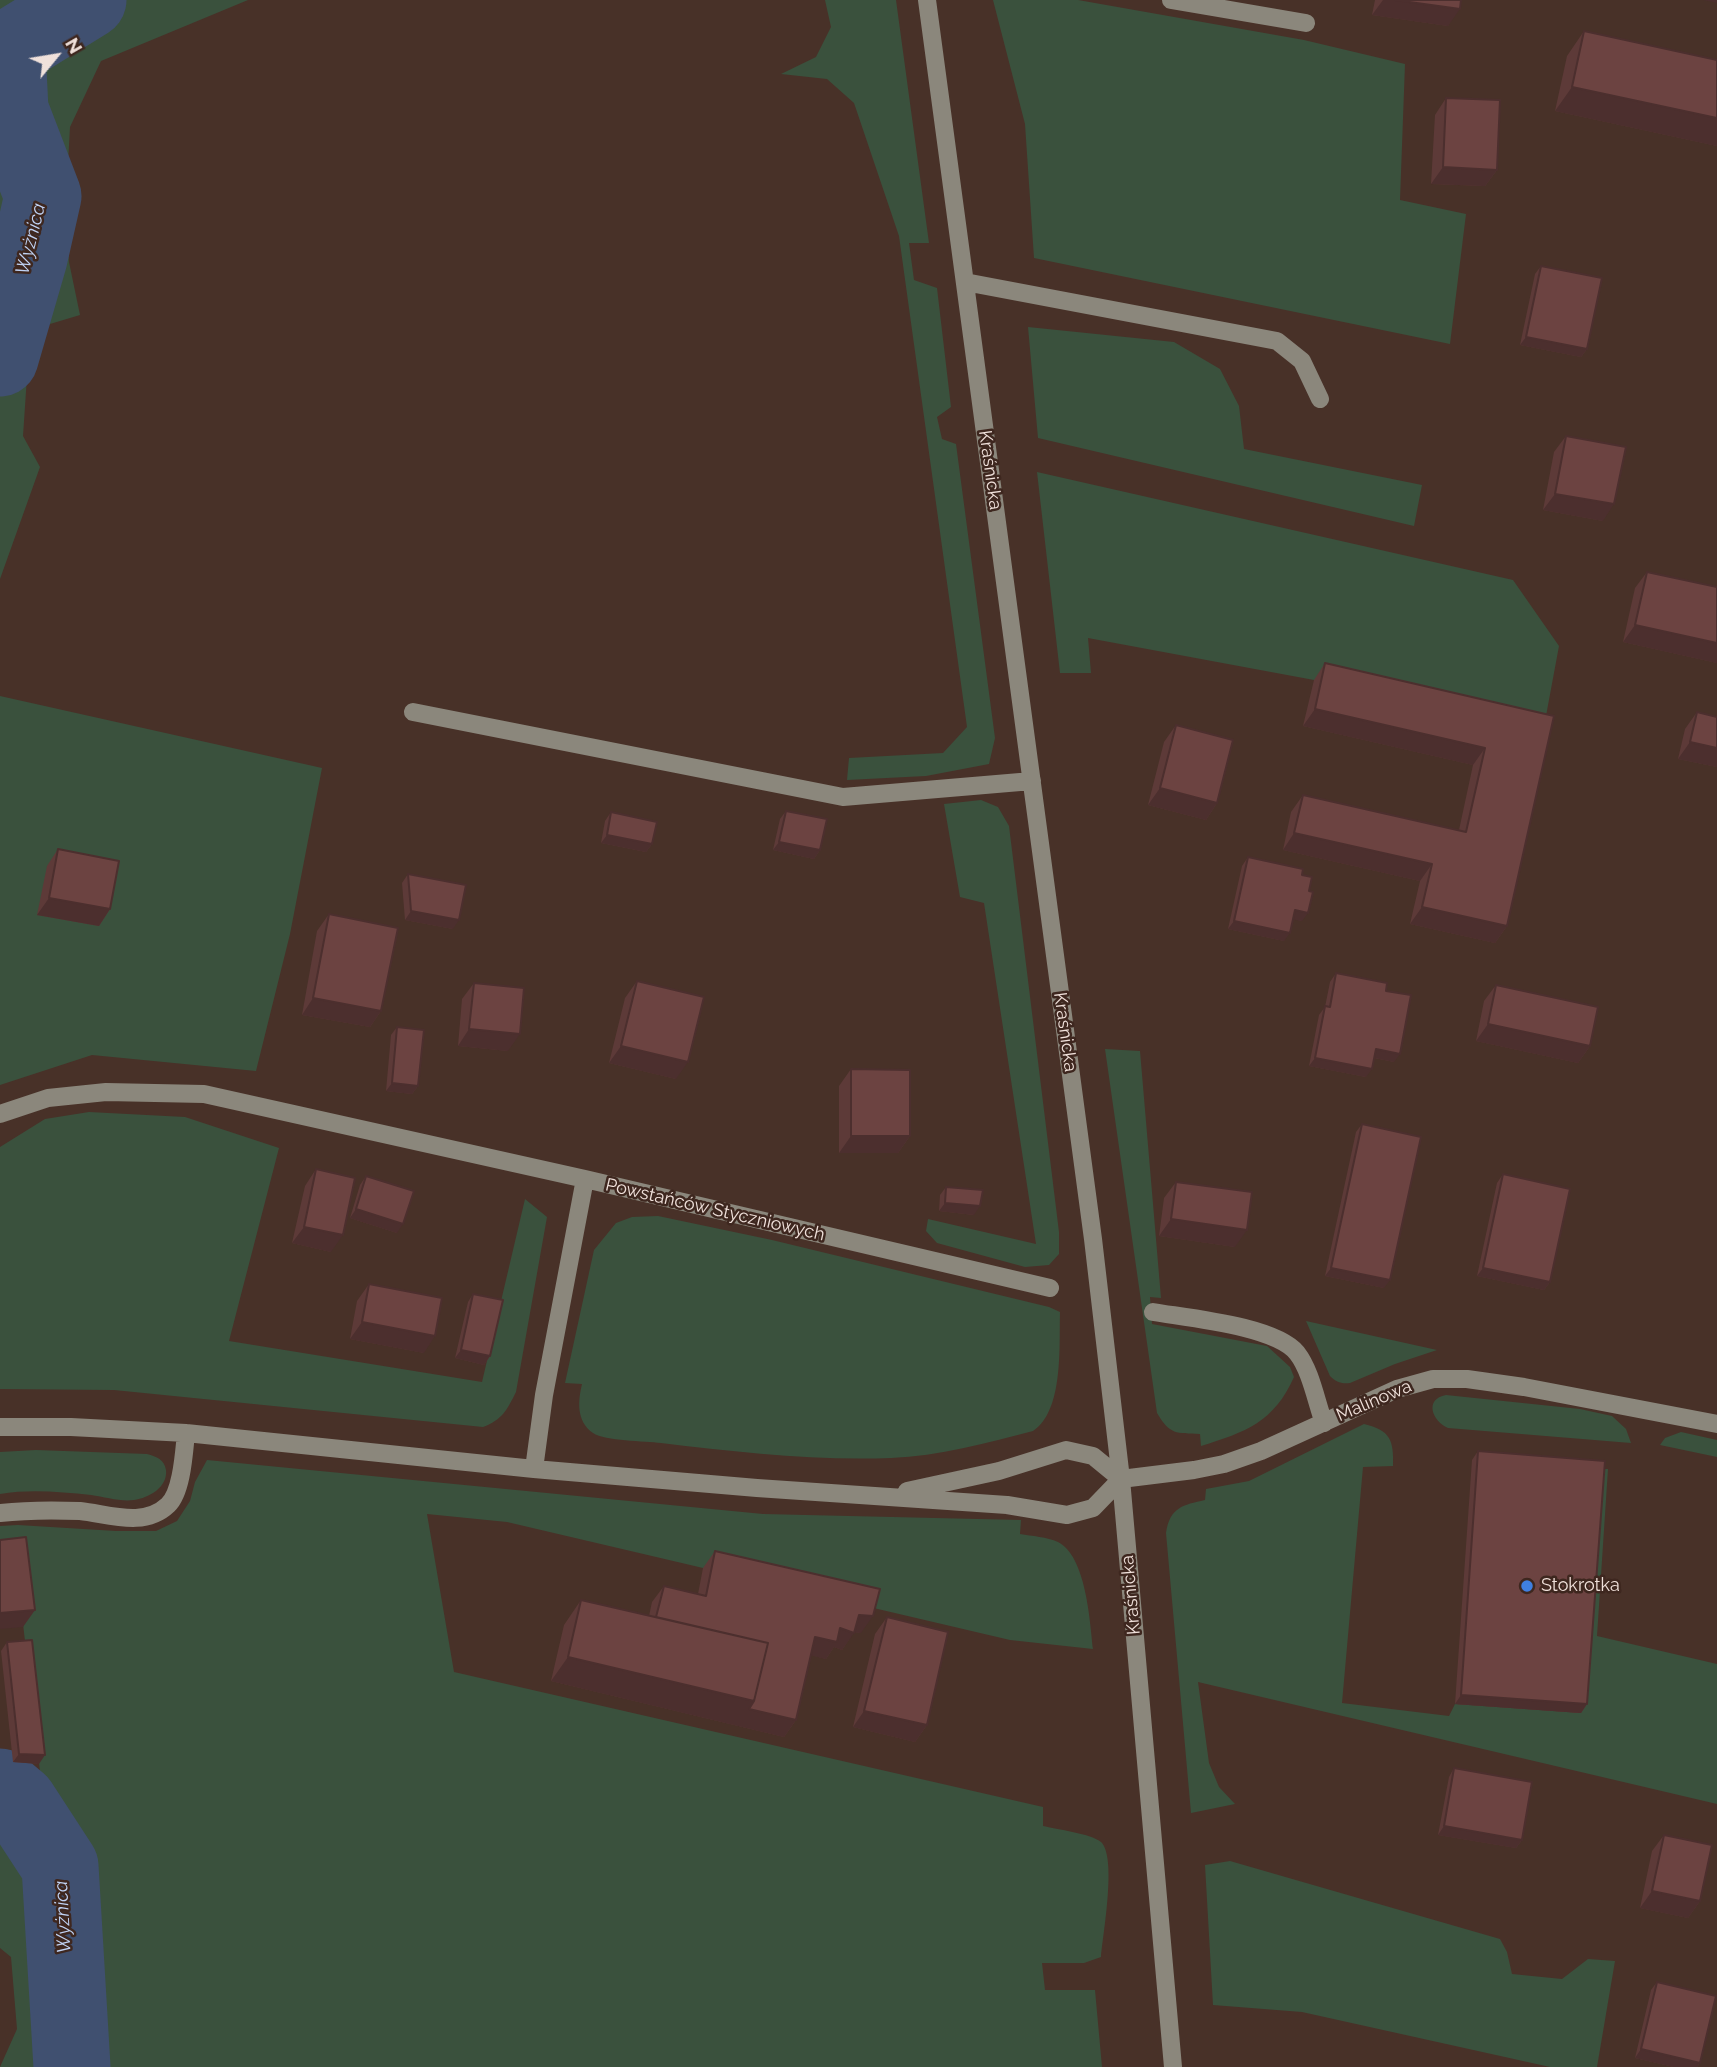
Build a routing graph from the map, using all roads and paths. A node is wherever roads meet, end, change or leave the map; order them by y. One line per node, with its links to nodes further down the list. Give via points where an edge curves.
1 (927, 0): 4 (street, Kraśnicka)
2 (1171, 0): 3 (street)
3 (1306, 23)
4 (965, 282): 5 (street, via 1277,341 1302,360); 7 (street, Kraśnicka)
5 (1320, 399)
6 (413, 712): 7 (street, via 843,797)
7 (1032, 781): 17 (street, Kraśnicka)
8 (0, 1114): 9 (street, via 47,1098 106,1092 204,1094)
9 (585, 1179): 10 (street, Powstańców Styczniowych); 16 (street, Powstańców Styczniowych)
10 (1050, 1289)
11 (1153, 1312): 12 (street, via 1261,1332 1286,1344 1305,1368)
12 (1324, 1423): 13 (street, Malinowa, via 1418,1382 1467,1379); 17 (street, Malinowa, via 1224,1464)
13 (1717, 1424)
14 (0, 1427): 15 (street)
15 (186, 1433): 16 (street); 19 (street, via 179,1481 170,1504 151,1515)
16 (534, 1469): 18 (street)
17 (1121, 1479): 18 (street, via 1093,1508 1067,1515); 18 (street, via 1093,1456 1066,1450 999,1471); 20 (street, Kraśnicka)
18 (887, 1495)
19 (0, 1513)
20 (1173, 2067)

